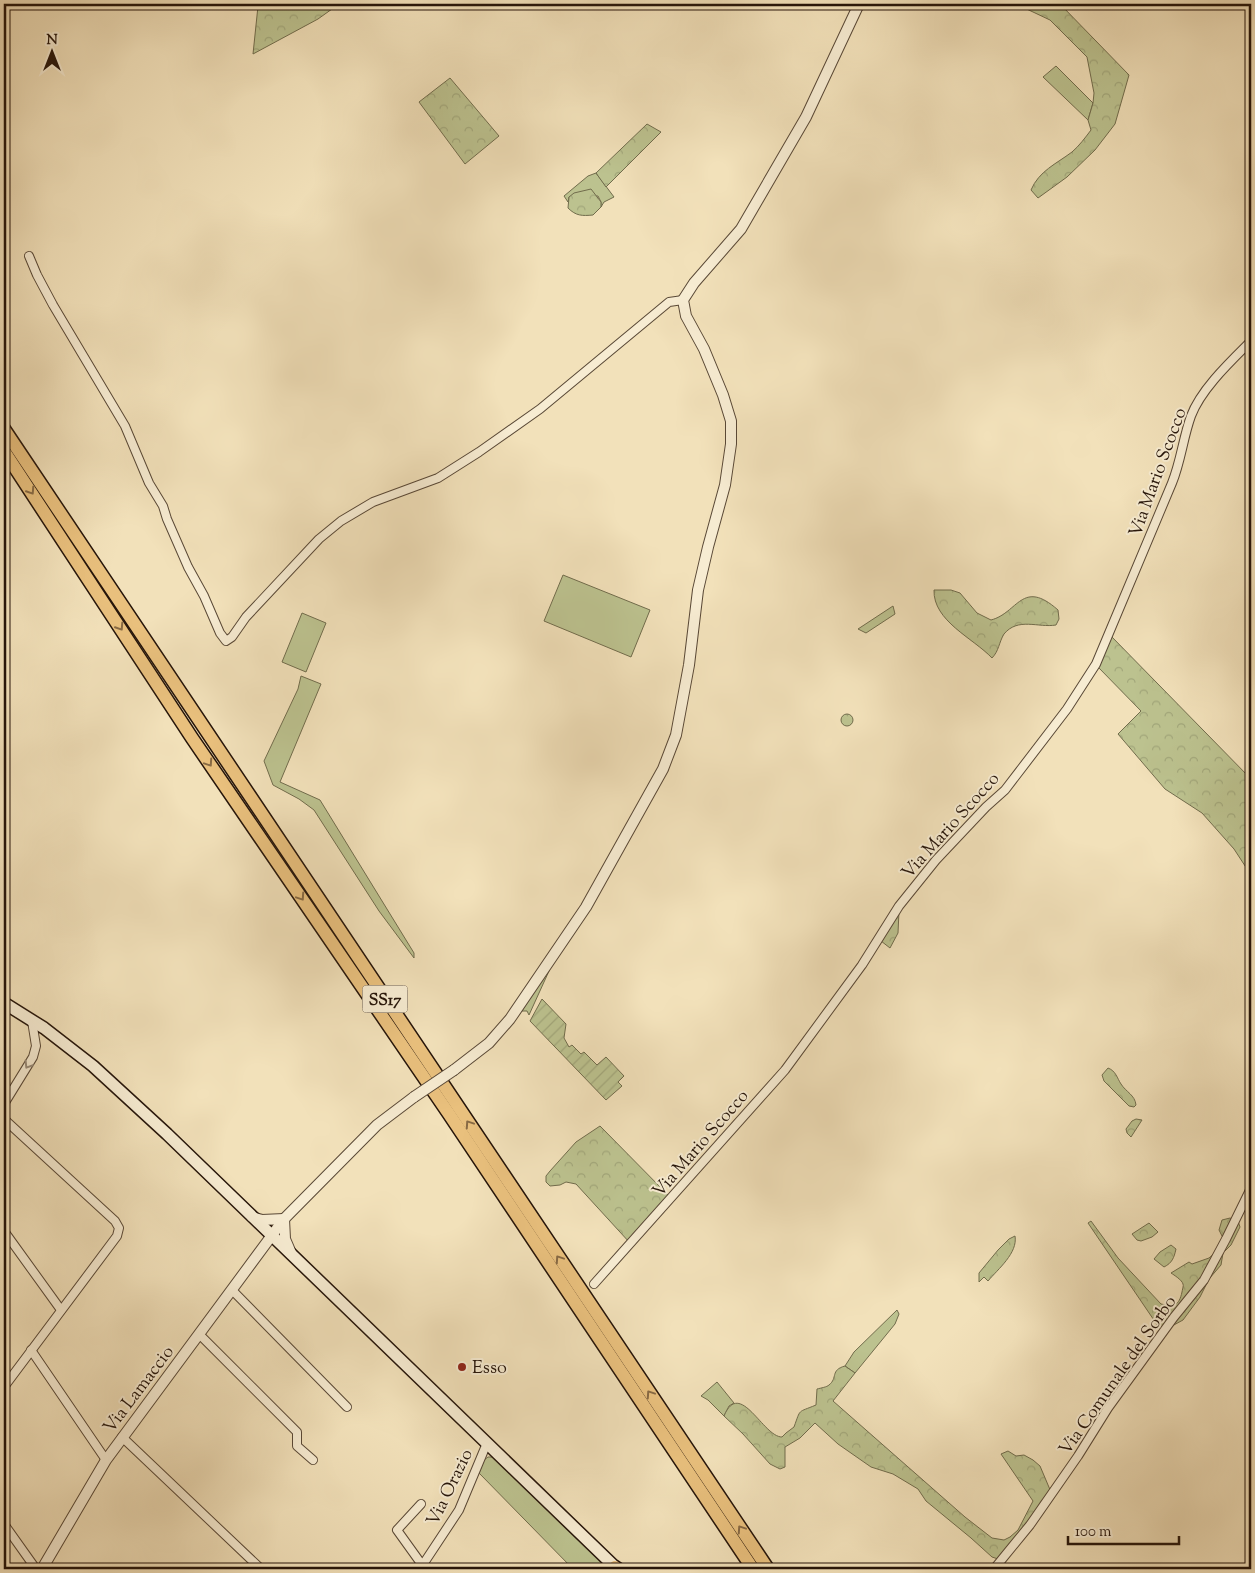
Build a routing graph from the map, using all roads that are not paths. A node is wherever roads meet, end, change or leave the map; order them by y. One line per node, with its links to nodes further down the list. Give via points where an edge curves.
1 (859, 4): 3 (street, via 806,117 741,229)
2 (29, 256): 3 (street, via 36,275 124,426 188,567 226,640 318,539 341,521 373,502 438,478 479,452 540,409 669,302)
3 (683, 300): 13 (street, Via Lamaccio, bridge, via 686,316 723,395 730,421 731,444 725,485 698,590 676,735 663,769 586,907 510,1020 489,1043 377,1125)
4 (1251, 341): 17 (street, Via Mario Scocco, via 1205,392 1192,415 1179,466 1096,664 1080,690 1005,790 936,860 898,906 862,965 784,1070)
5 (4, 429): 36 (highway, SS17, one-way to 5)
6 (4, 451): 35 (highway, SS17, one-way to 35, via 198,746)
7 (4, 1004): 8 (main road)
8 (32, 1021): 9 (street, one-way to 9, via 36,1046 33,1057); 12 (main road, via 93,1066)
9 (4, 1104)
10 (4, 1120): 19 (street, via 120,1228)
11 (1251, 1188): 37 (street, Via Comunale del Sorbo, via 1204,1280 1108,1408 1030,1525)
12 (252, 1217): 13 (street); 15 (main road)
13 (284, 1220): 15 (street, Via Lamaccio); 16 (street, via 285,1238)
14 (4, 1231): 19 (street)
15 (272, 1236): 16 (main road); 18 (street, Via Lamaccio)
16 (291, 1254): 25 (main road)
17 (594, 1284)
18 (232, 1290): 20 (street, Via Lamaccio); 23 (street)
19 (61, 1310): 21 (street)
20 (199, 1334): 24 (street, Via Lamaccio); 27 (street, via 297,1432 297,1446)
21 (31, 1350): 22 (street); 26 (street)
22 (4, 1387)
23 (347, 1407)
24 (122, 1437): 26 (street, Via Lamaccio); 34 (street)
25 (487, 1443): 30 (street, Via Orazio, via 458,1510); 31 (main road)
26 (106, 1460): 33 (street, Via Lamaccio)
27 (313, 1460)
28 (421, 1504): 30 (street, via 397,1530)
29 (4, 1524): 32 (street)
30 (422, 1568)
31 (616, 1568)
32 (36, 1569)
33 (42, 1569)
34 (260, 1569)
35 (753, 1569)
36 (768, 1569)
37 (994, 1569)

